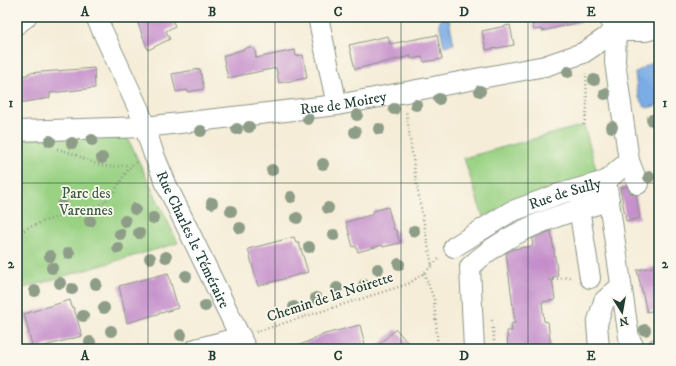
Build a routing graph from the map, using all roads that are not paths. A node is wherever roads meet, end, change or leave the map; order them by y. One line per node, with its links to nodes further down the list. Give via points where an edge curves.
1 (26, 17): 4 (street)
2 (96, 17): 8 (street, Rue Charles le Téméraire)
3 (318, 17): 7 (street)
4 (17, 24)
5 (612, 24): 6 (street, via 646,31); 7 (street, Rue de Moirey, via 583,53 545,66); 10 (street)
6 (659, 27)
7 (337, 105): 8 (street, Rue de Moirey)
8 (145, 127): 9 (street, Rue de Moirey); 18 (street, Rue Charles le Téméraire, via 154,155)
9 (17, 131)
10 (629, 161): 11 (street, Rue de Sully); 12 (street)
11 (606, 181): 13 (street); 15 (street, Rue de Sully, via 559,194 510,212)
12 (638, 184)
13 (609, 201): 14 (street); 17 (street)
14 (579, 208): 16 (street); 21 (street, via 523,229 483,254 470,267)
15 (454, 247)
16 (590, 278)
17 (621, 286): 19 (street, via 604,301 597,324); 22 (street, via 628,338)
18 (243, 343): 20 (street)
19 (599, 348)
20 (196, 349)
21 (474, 349)
22 (635, 349)

